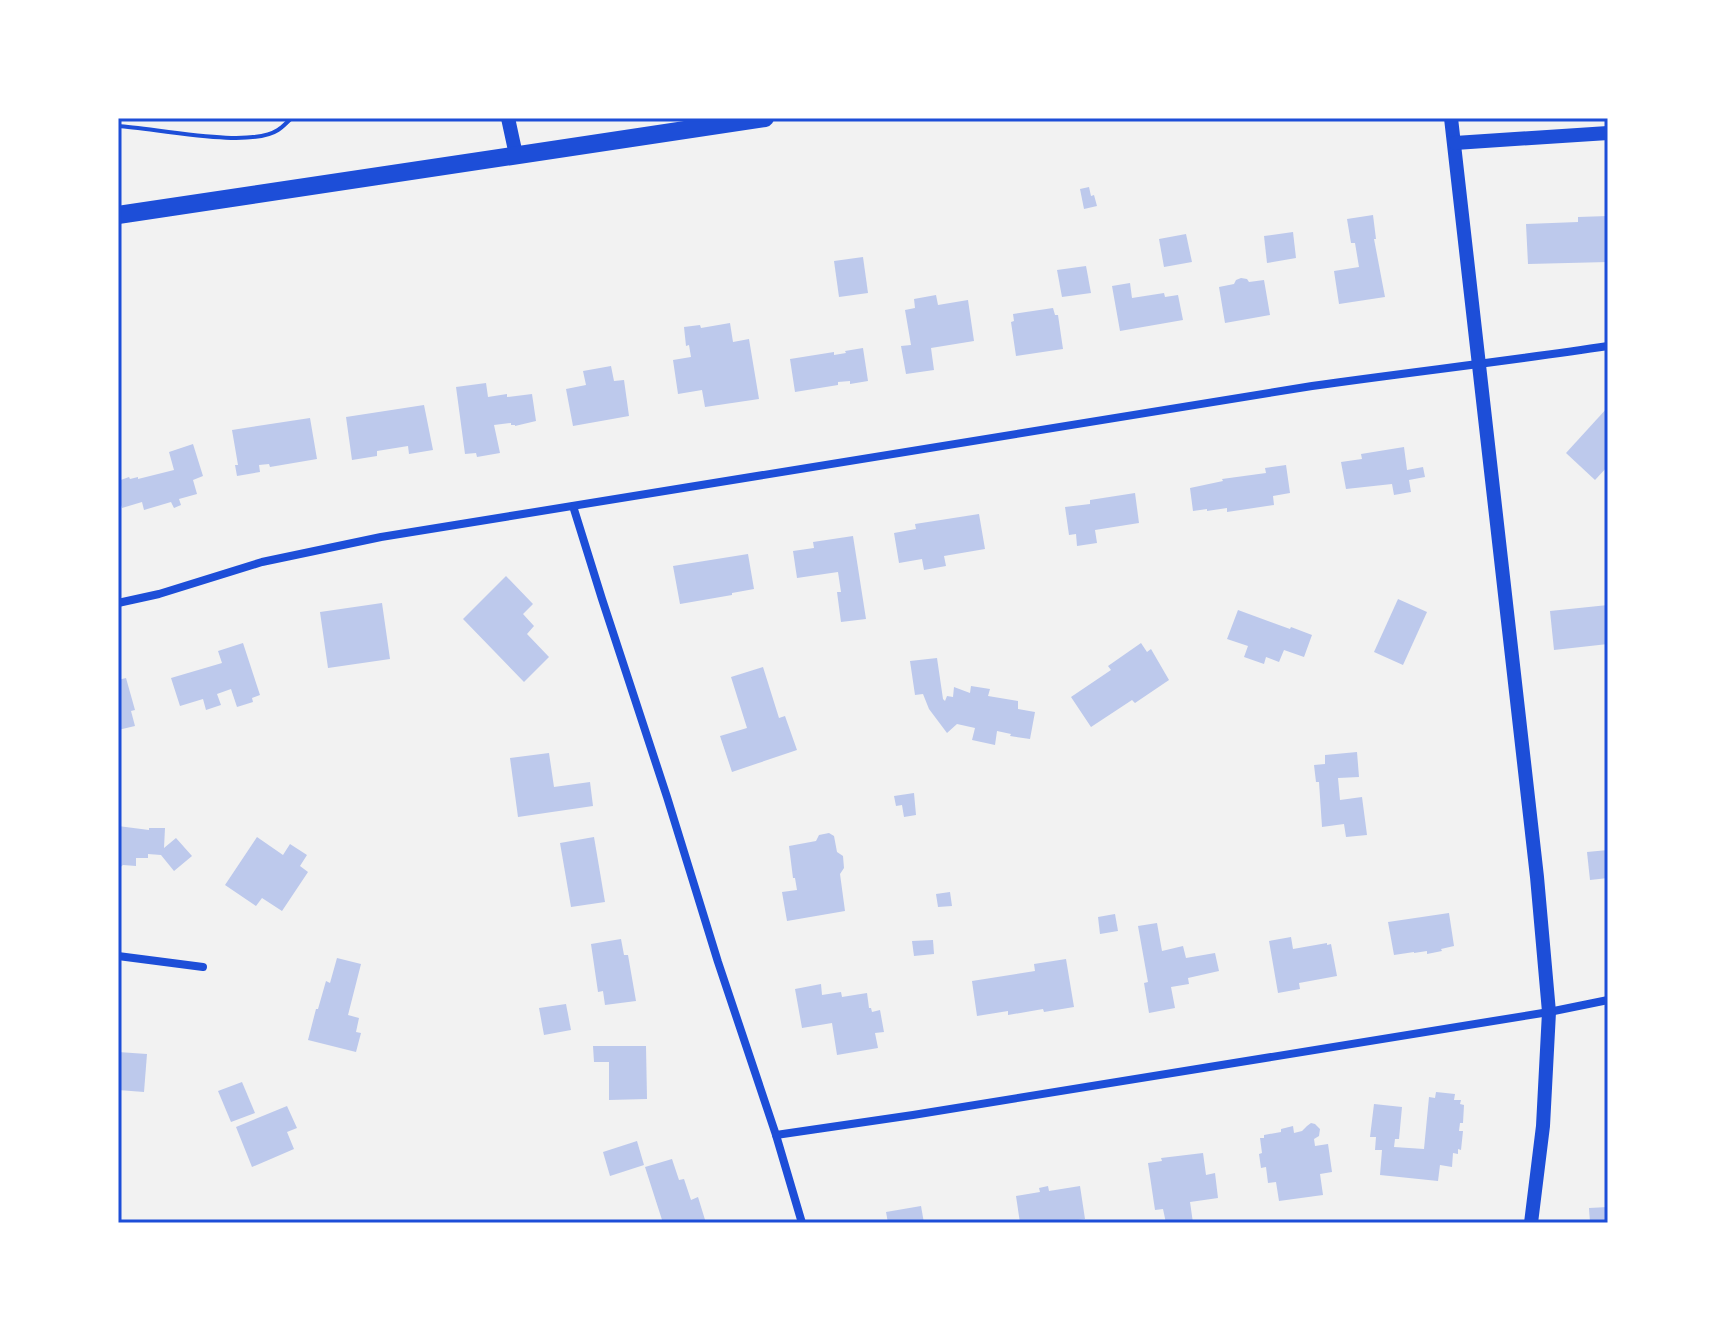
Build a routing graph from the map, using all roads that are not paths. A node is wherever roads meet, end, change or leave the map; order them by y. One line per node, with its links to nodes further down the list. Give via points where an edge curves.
1 (508, 118): 6 (street)
2 (765, 118): 6 (main road)
3 (1451, 118): 5 (street)
4 (1608, 133): 5 (street)
5 (1455, 143): 9 (street)
6 (516, 155): 7 (main road)
7 (118, 215)
8 (1608, 346): 9 (street)
9 (1480, 365): 10 (street, via 1312,386); 15 (street)
10 (573, 506): 11 (street, via 322,548); 16 (street)
11 (118, 603)
12 (118, 956): 13 (street)
13 (203, 967)
14 (1608, 1000): 15 (street)
15 (1549, 1012): 16 (street); 18 (street)
16 (776, 1135): 17 (street)
17 (802, 1223)
18 (1531, 1223)

